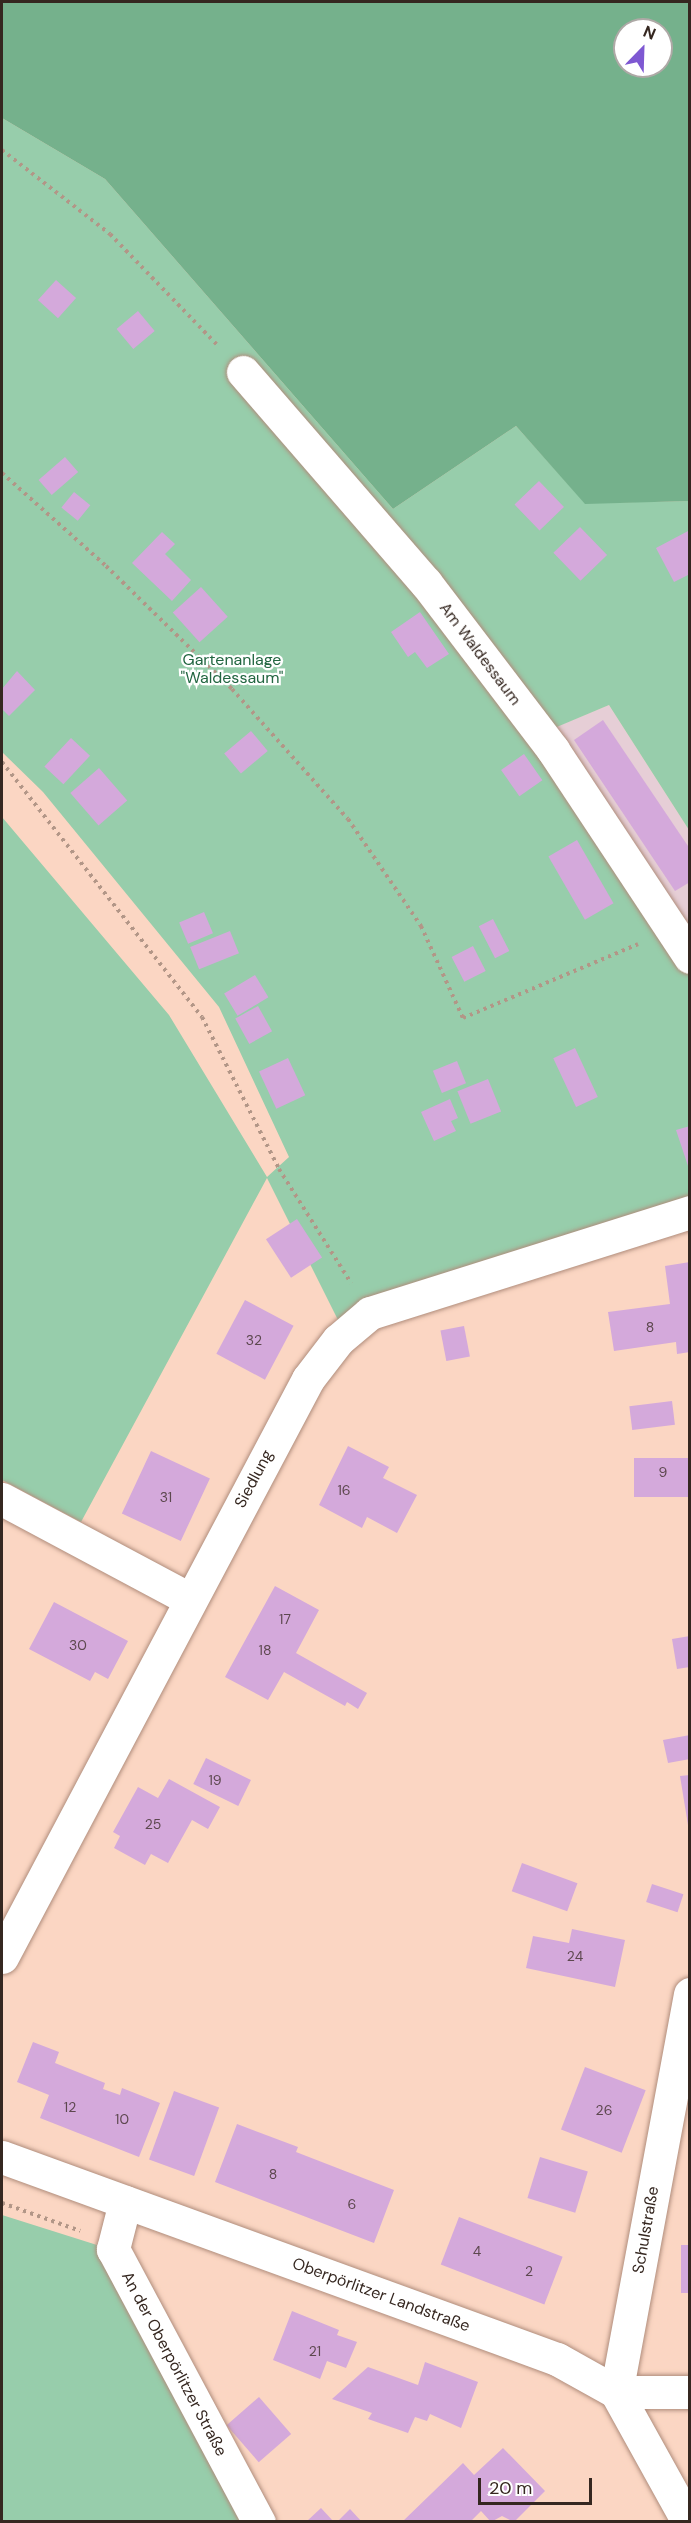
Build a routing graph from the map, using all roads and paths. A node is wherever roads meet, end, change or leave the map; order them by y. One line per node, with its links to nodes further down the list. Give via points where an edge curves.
1 (2, 150): 2 (path, via 110,234)
2 (243, 372): 5 (street, Am Waldessaum, via 426,583 553,750)
3 (2, 473): 5 (path, via 106,566 232,689 348,819 421,926 463,1018)
4 (2, 762): 8 (path, via 202,1017 279,1169)
5 (669, 931): 6 (street, Am Waldessaum)
6 (690, 957)
7 (690, 1212): 8 (street, Siedlung)
8 (370, 1313): 10 (street, Siedlung, via 338,1340 308,1379)
9 (2, 1499): 10 (street)
10 (189, 1599): 11 (street, Siedlung)
11 (2, 1957)
12 (690, 1994): 15 (street, Schulstraße)
13 (2, 2157): 14 (street, Oberpörlitzer Landstraße)
14 (125, 2202): 15 (street, Oberpörlitzer Landstraße, via 558,2359); 17 (street, An der Oberpörlitzer Straße, via 113,2249)
15 (616, 2392): 16 (street); 18 (street)
16 (690, 2392)
17 (259, 2522)
18 (688, 2522)

